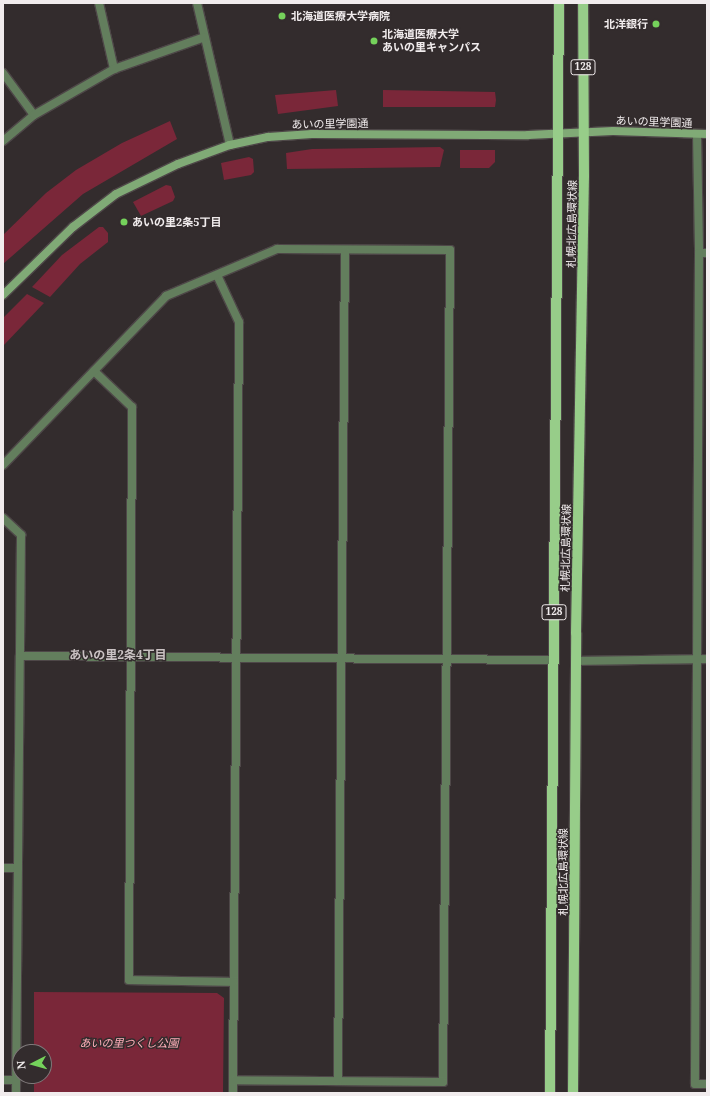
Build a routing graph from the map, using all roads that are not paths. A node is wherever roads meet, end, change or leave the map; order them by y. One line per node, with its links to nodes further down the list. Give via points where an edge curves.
1 (99, 3): 6 (street)
2 (197, 3): 5 (street)
3 (559, 3): 9 (main road, 札幌北広島環状線 / 128)
4 (583, 3): 10 (main road, 札幌北広島環状線 / 128)
5 (205, 37): 6 (street); 14 (street)
6 (114, 69): 8 (street)
7 (3, 73): 8 (street)
8 (34, 115): 13 (street)
9 (558, 132): 10 (street, あいの里学園通); 14 (street, あいの里学園通, via 528,135 312,134 268,137); 27 (main road, 札幌北広島環状線 / 128)
10 (585, 132): 11 (street, あいの里学園通); 30 (main road, 札幌北広島環状線 / 128)
11 (697, 134): 12 (street, あいの里学園通); 16 (street)
12 (707, 134)
13 (3, 141)
14 (230, 145): 18 (street, あいの里学園通, via 178,164 116,194 73,227)
15 (345, 250): 17 (street, via 277,250); 26 (street); 29 (street, via 450,250)
16 (703, 253): 25 (street)
17 (217, 275): 19 (street, via 166,296); 24 (street, via 239,322)
18 (3, 295)
19 (94, 371): 20 (street); 23 (street, via 132,406)
20 (3, 465)
21 (3, 518): 22 (street, via 21,536)
22 (20, 656): 23 (street); 32 (street)
23 (132, 657): 24 (street); 33 (street, via 129,980)
24 (238, 658): 26 (street); 33 (street)
25 (695, 659): 28 (street); 30 (street); 37 (street, via 695,1084)
26 (341, 660): 29 (street); 36 (street)
27 (554, 660): 29 (street); 39 (main road, 札幌北広島環状線 / 128)
28 (707, 660)
29 (446, 661): 36 (street, via 443,1082)
30 (576, 661): 40 (main road, 札幌北広島環状線 / 128)
31 (3, 868): 32 (street)
32 (18, 868): 34 (street)
33 (234, 982): 35 (street)
34 (16, 1044)
35 (233, 1080): 36 (street); 38 (street)
36 (338, 1081)
37 (707, 1084)
38 (233, 1093)
39 (550, 1093)
40 (573, 1093)

